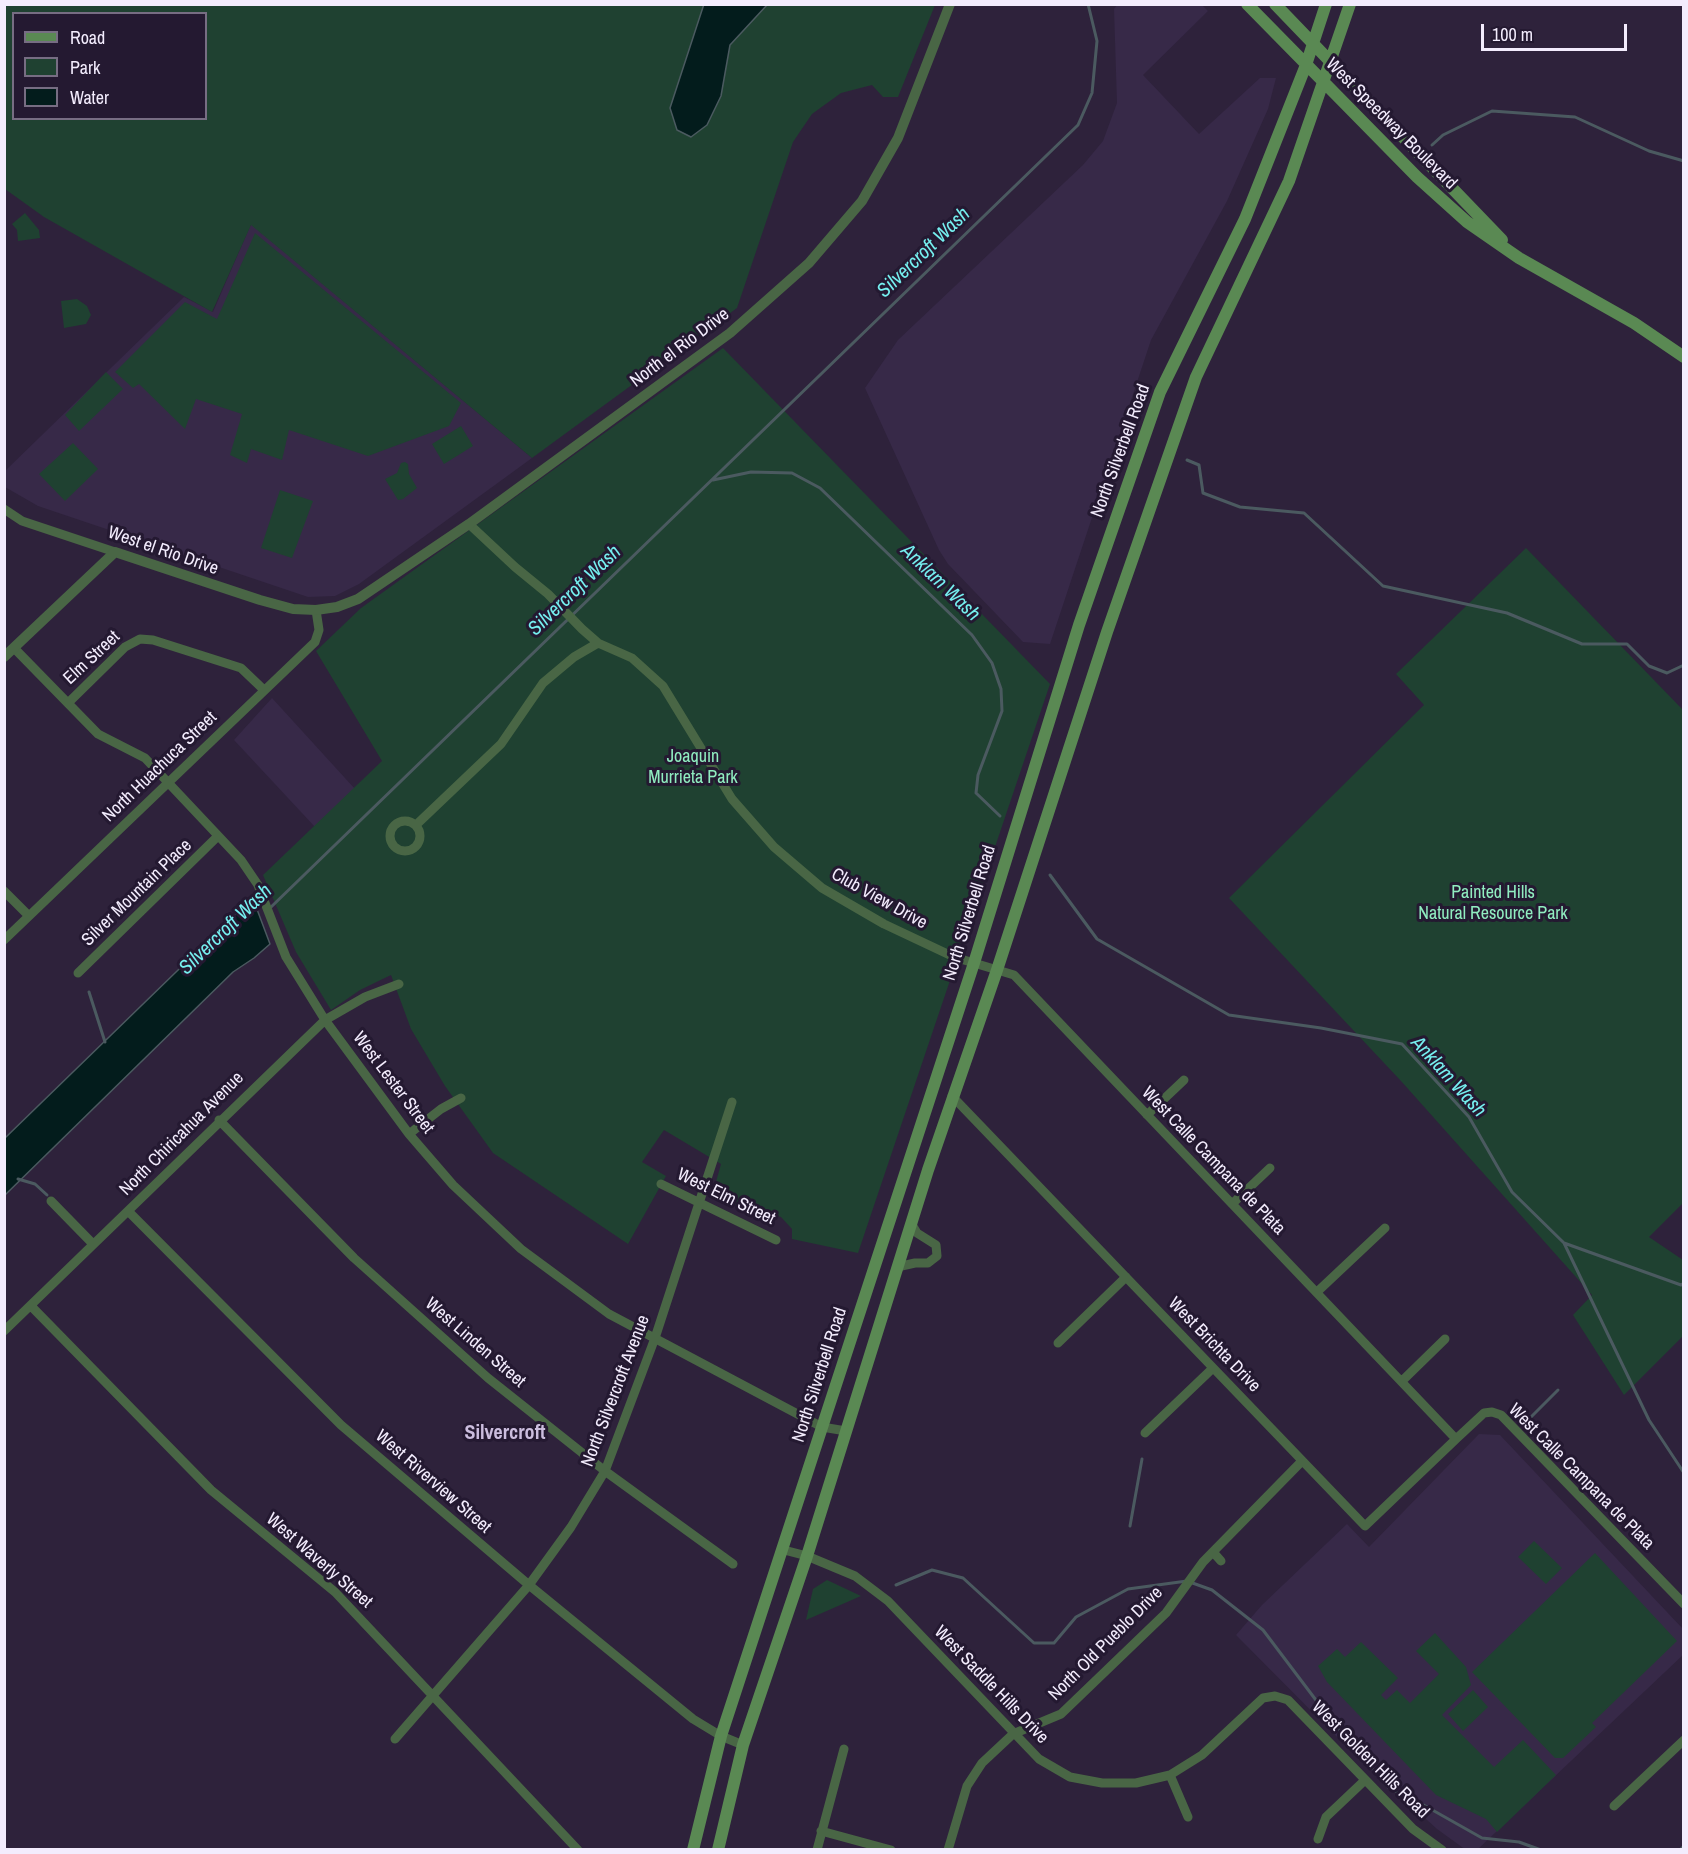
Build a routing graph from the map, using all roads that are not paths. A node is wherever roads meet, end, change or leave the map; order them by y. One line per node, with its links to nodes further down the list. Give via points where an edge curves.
1 (950, 4): 13 (street, North el Rio Drive, via 898,138 862,201 809,263 730,333)
2 (1247, 4): 8 (main road, West Speedway Boulevard)
3 (1275, 4): 6 (main road, West Speedway Boulevard)
4 (1326, 4): 6 (main road, North Silverbell Road)
5 (1350, 4): 7 (main road)
6 (1313, 43): 7 (main road, West Speedway Boulevard); 8 (main road, North Silverbell Road)
7 (1331, 62): 9 (main road); 10 (main road, West Speedway Boulevard)
8 (1306, 65): 9 (main road, West Speedway Boulevard); 27 (main road, North Silverbell Road, via 1245,219 1160,392 1079,625)
9 (1323, 84): 10 (main road, West Speedway Boulevard, via 1423,183 1467,222); 28 (main road, via 1289,181 1196,377 1107,632)
10 (1519, 258): 11 (main road, West Speedway Boulevard, via 1634,323)
11 (1683, 357)
12 (4, 509): 14 (street, West el Rio Drive, via 22,520)
13 (469, 524): 15 (street, North el Rio Drive, via 358,599); 16 (street, Club View Drive)
14 (115, 552): 15 (street, West el Rio Drive, via 260,600 292,609); 17 (street)
15 (316, 610): 19 (street, North Huachuca Street, via 319,630 315,642)
16 (598, 643): 22 (street, via 543,683 501,744); 27 (street, Club View Drive, via 632,658 663,686 732,799 774,847 822,888 884,924)
17 (14, 648): 18 (street); 20 (street, West Lester Street)
18 (4, 657)
19 (264, 690): 20 (street, Elm Street, via 241,668 140,639 125,647); 21 (street, North Huachuca Street)
20 (68, 703): 21 (street, West Lester Street, via 98,734 145,758)
21 (169, 781): 23 (street, West Lester Street); 25 (street, North Huachuca Street)
22 (416, 825)
23 (218, 836): 29 (street, Silver Mountain Place); 31 (street, West Lester Street, via 241,860 262,897 286,957)
24 (4, 891): 25 (street)
25 (29, 916): 26 (street, North Huachuca Street)
26 (4, 940)
27 (974, 963): 28 (street, Club View Drive); 33 (main road, North Silverbell Road)
28 (997, 970): 34 (main road); 37 (street, West Calle Campana de Plata, via 1014,975)
29 (78, 973)
30 (399, 984): 31 (street, North Chiricahua Avenue)
31 (324, 1020): 38 (street, North Chiricahua Avenue); 39 (street, West Lester Street)
32 (1184, 1080): 37 (street)
33 (933, 1088): 34 (main road); 60 (main road, North Silverbell Road)
34 (952, 1096): 46 (main road); 51 (street, West Brichta Drive)
35 (461, 1098): 39 (street)
36 (732, 1102): 43 (street, North Silvercroft Avenue)
37 (1147, 1116): 44 (street, West Calle Campana de Plata)
38 (219, 1120): 45 (street, North Chiricahua Avenue); 65 (street, West Linden Street, via 354,1258 488,1378)
39 (409, 1134): 55 (street, West Lester Street, via 453,1185 521,1249 609,1314)
40 (1270, 1168): 44 (street)
41 (661, 1184): 43 (street, West Elm Street)
42 (51, 1201): 49 (street)
43 (699, 1203): 48 (street, West Elm Street); 55 (street, North Silvercroft Avenue)
44 (1232, 1204): 52 (street, West Calle Campana de Plata)
45 (128, 1211): 49 (street, North Chiricahua Avenue); 71 (street, West Riverview Street, via 341,1425)
46 (911, 1223): 50 (main road); 50 (street, via 917,1233 936,1245 937,1256 928,1263)
47 (1385, 1228): 52 (street)
48 (776, 1240)
49 (93, 1245): 53 (street, North Chiricahua Avenue)
50 (897, 1267): 61 (main road)
51 (1126, 1277): 57 (street); 58 (street, West Brichta Drive)
52 (1317, 1292): 59 (street, West Calle Campana de Plata)
53 (31, 1305): 54 (street, North Chiricahua Avenue); 73 (street, West Waverly Street, via 211,1490 335,1592)
54 (4, 1331)
55 (655, 1338): 60 (street, West Lester Street); 65 (street, North Silvercroft Avenue)
56 (1445, 1339): 59 (street)
57 (1058, 1343)
58 (1213, 1368): 62 (street); 64 (street, West Brichta Drive)
59 (1402, 1381): 63 (street, West Calle Campana de Plata)
60 (822, 1426): 61 (street, West Lester Street); 66 (main road, North Silverbell Road)
61 (846, 1431): 68 (main road)
62 (1145, 1433)
63 (1456, 1439): 64 (street, West Brichta Drive, via 1365,1526); 72 (street, West Calle Campana de Plata, via 1484,1413 1501,1416)
64 (1302, 1461): 67 (street, North Old Pueblo Drive)
65 (605, 1471): 70 (street, West Linden Street); 71 (street, North Silvercroft Avenue)
66 (784, 1550): 68 (street, West Saddle Hills Drive); 76 (main road, North Silverbell Road)
67 (1213, 1552): 69 (street); 75 (street, North Old Pueblo Drive, via 1166,1613 1062,1714)
68 (807, 1556): 75 (street, West Saddle Hills Drive, via 855,1576 888,1600); 79 (main road)
69 (1221, 1561)
70 (733, 1564)
71 (529, 1585): 73 (street, North Silvercroft Avenue); 76 (street, West Riverview Street, via 693,1719)
72 (1683, 1604)
73 (435, 1695): 77 (street, North Silvercroft Avenue); 87 (street, West Waverly Street)
74 (1275, 1696): 81 (street, West Saddle Hills Drive, via 1263,1698 1202,1755); 82 (street, West Golden Hills Road, via 1288,1700)
75 (1013, 1734): 81 (street, West Saddle Hills Drive, via 1038,1759 1070,1777 1102,1783 1136,1783); 92 (street, North Old Pueblo Drive, via 982,1763 968,1786)
76 (721, 1736): 79 (street, West Riverview Street); 88 (main road, North Silverbell Road)
77 (395, 1739)
78 (1683, 1740): 83 (street)
79 (743, 1745): 89 (main road)
80 (844, 1749): 85 (street)
81 (1170, 1775): 84 (street)
82 (1364, 1781): 86 (street, via 1326,1817); 93 (street, West Golden Hills Road, via 1413,1829)
83 (1614, 1806)
84 (1188, 1817)
85 (821, 1831): 90 (street); 91 (street)
86 (1318, 1839)
87 (578, 1850)
88 (693, 1850)
89 (718, 1850)
90 (816, 1850)
91 (891, 1850)
92 (948, 1850)
93 (1442, 1850)

